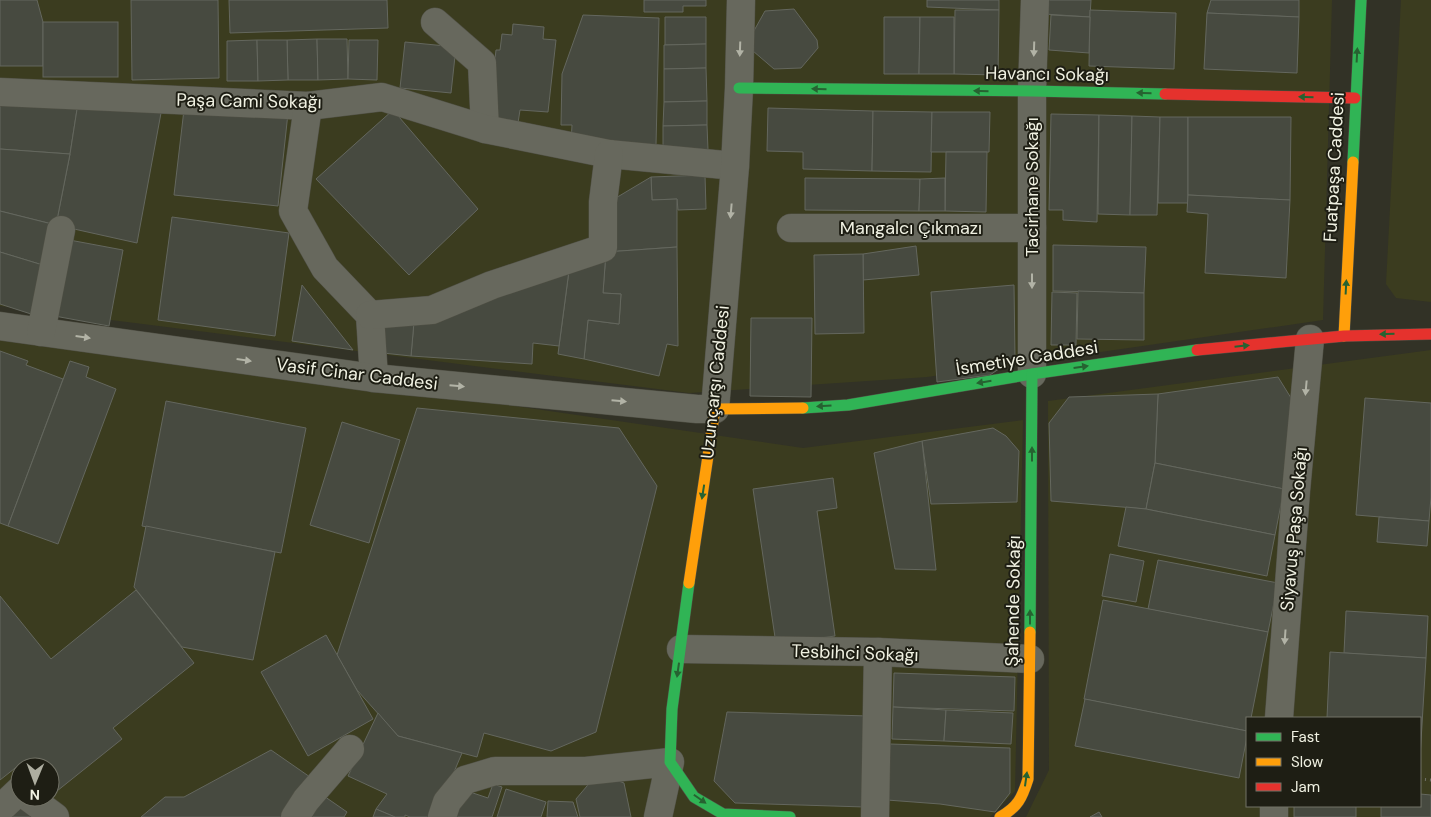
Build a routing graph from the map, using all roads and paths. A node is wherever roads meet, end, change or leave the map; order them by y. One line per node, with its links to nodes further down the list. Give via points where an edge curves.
1 (741, 0): 5 (street, Uzunçarşı Caddesi, one-way to 5)
2 (1036, 0): 6 (street, Tacirhane Sokağı, one-way to 6)
3 (1360, 0): 8 (street, Fuatpaşa Caddesi, one-way to 3)
4 (435, 22): 10 (street, via 482,63)
5 (739, 88): 6 (street, Havancı Sokağı, one-way to 5); 12 (street, Uzunçarşı Caddesi)
6 (1032, 91): 8 (street, Havancı Sokağı, one-way to 6); 14 (street, Tacirhane Sokağı)
7 (0, 92): 9 (street, Paşa Cami Sokağı)
8 (1355, 98): 20 (street, Fuatpaşa Caddesi, one-way to 8)
9 (308, 106): 10 (street, Paşa Cami Sokağı, via 382,97); 16 (street, via 293,211 325,268)
10 (485, 129): 11 (street, Paşa Cami Sokağı)
11 (609, 154): 12 (street, Paşa Cami Sokağı); 16 (street, via 603,202 603,248 492,285 432,310)
12 (734, 166): 24 (street, Uzunçarşı Caddesi, one-way to 24)
13 (791, 228): 14 (street, Mangalcı Çıkmazı)
14 (1032, 228): 22 (street, Tacirhane Sokağı, one-way to 22)
15 (61, 230): 18 (street)
16 (370, 315): 23 (street)
17 (0, 326): 18 (street, Vasif Cinar Caddesi)
18 (41, 332): 23 (street, Vasif Cinar Caddesi, one-way to 23)
19 (1431, 334): 20 (street, İsmetiye Caddesi, one-way to 20)
20 (1344, 336): 21 (street, İsmetiye Caddesi)
21 (1310, 339): 22 (street, İsmetiye Caddesi, one-way to 21, via 1190,351); 28 (street, Siyavuş Paşa Sokağı, one-way to 28)
22 (1032, 374): 24 (street, İsmetiye Caddesi, one-way to 24, via 848,405); 27 (street, Şahende Sokağı, one-way to 22)
23 (374, 378): 24 (street, Vasif Cinar Caddesi, one-way to 24)
24 (715, 409): 25 (street, Uzunçarşı Caddesi, one-way to 25)
25 (681, 649): 26 (street, Tesbihci Sokağı); 30 (street, Uzunçarşı Caddesi, one-way to 30, via 672,709)
26 (878, 652): 27 (street, Tesbihci Sokağı); 39 (street)
27 (1030, 659): 40 (street, Şahende Sokağı, one-way to 27, via 1012,811 1023,796 1028,779)
28 (1279, 717)
29 (350, 749): 35 (street)
30 (670, 762): 36 (street, via 586,771 495,771 465,780 447,802); 37 (street); 38 (street, one-way to 38, via 694,796 723,814)
31 (10, 800): 33 (street)
32 (42, 807): 34 (street)
33 (0, 809)
34 (55, 817)
35 (295, 817)
36 (442, 817)
37 (658, 817)
38 (790, 817)
39 (875, 817)
40 (1000, 817)

